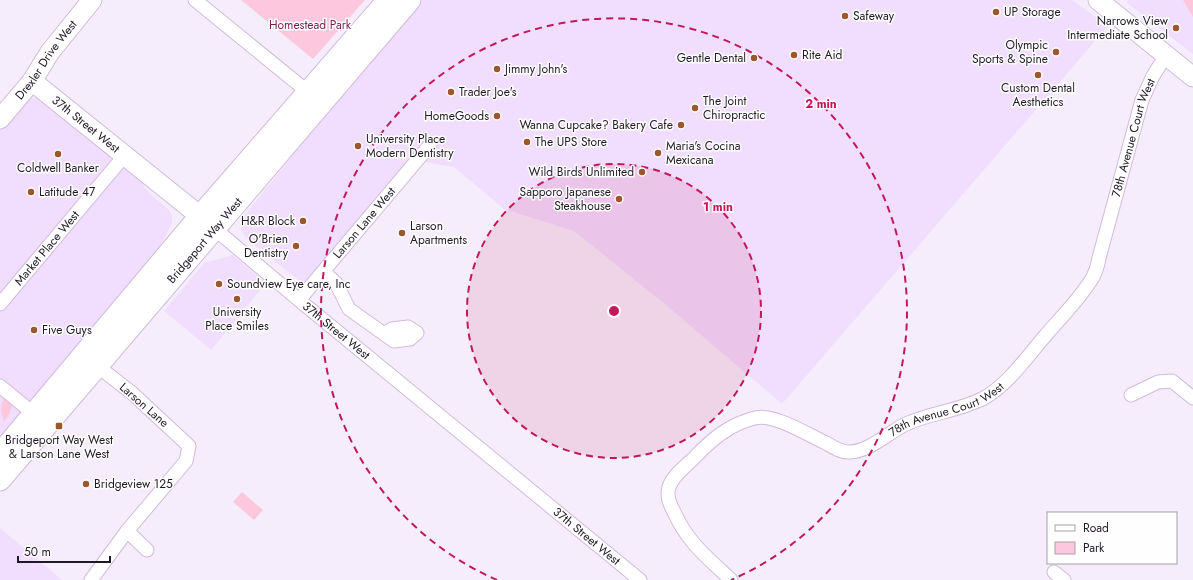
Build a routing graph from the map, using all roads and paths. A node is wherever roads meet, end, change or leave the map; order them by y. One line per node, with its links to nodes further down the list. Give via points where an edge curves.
1 (92, 0): 8 (street, Drexler Drive West, via 50,52)
2 (195, 0): 9 (street)
3 (388, 0): 9 (main road, Bridgeport Way West)
4 (410, 0): 13 (main road, Bridgeport Way West)
5 (1098, 0): 6 (street)
6 (1166, 55): 7 (street); 29 (street, 78th Avenue Court West, via 1153,76 1141,105 1092,277 1075,301 1016,370 997,388 971,404 911,422 868,446 851,452 836,449 773,420 755,418 718,435 675,478 669,487 668,497 682,529 694,546)
7 (1193, 77)
8 (32, 81): 10 (street, Drexler Drive West); 12 (street, 37th Street West)
9 (308, 92): 13 (main road, Bridgeport Way West)
10 (0, 119)
11 (430, 145): 14 (street, Larson Lane West)
12 (125, 156): 13 (street, 37th Street West); 16 (street, Market Place West)
13 (208, 223): 15 (street, 37th Street West); 18 (main road, Bridgeport Way West); 22 (main road, Bridgeport Way West)
14 (324, 272): 15 (street, Larson Lane West); 17 (street, via 336,283 349,309)
15 (299, 300): 28 (street, 37th Street West)
16 (0, 304)
17 (385, 333)
18 (96, 365): 24 (main road, Bridgeport Way West); 25 (street, Larson Lane, via 132,393 189,446 186,461)
19 (0, 386): 22 (street)
20 (1131, 395): 21 (street, via 1158,382 1172,381)
21 (1193, 398)
22 (34, 414): 23 (main road, Bridgeport Way West)
23 (2, 447)
24 (0, 480)
25 (127, 531): 26 (street); 27 (street)
26 (147, 550)
27 (91, 580)
28 (640, 580)
29 (731, 580)

